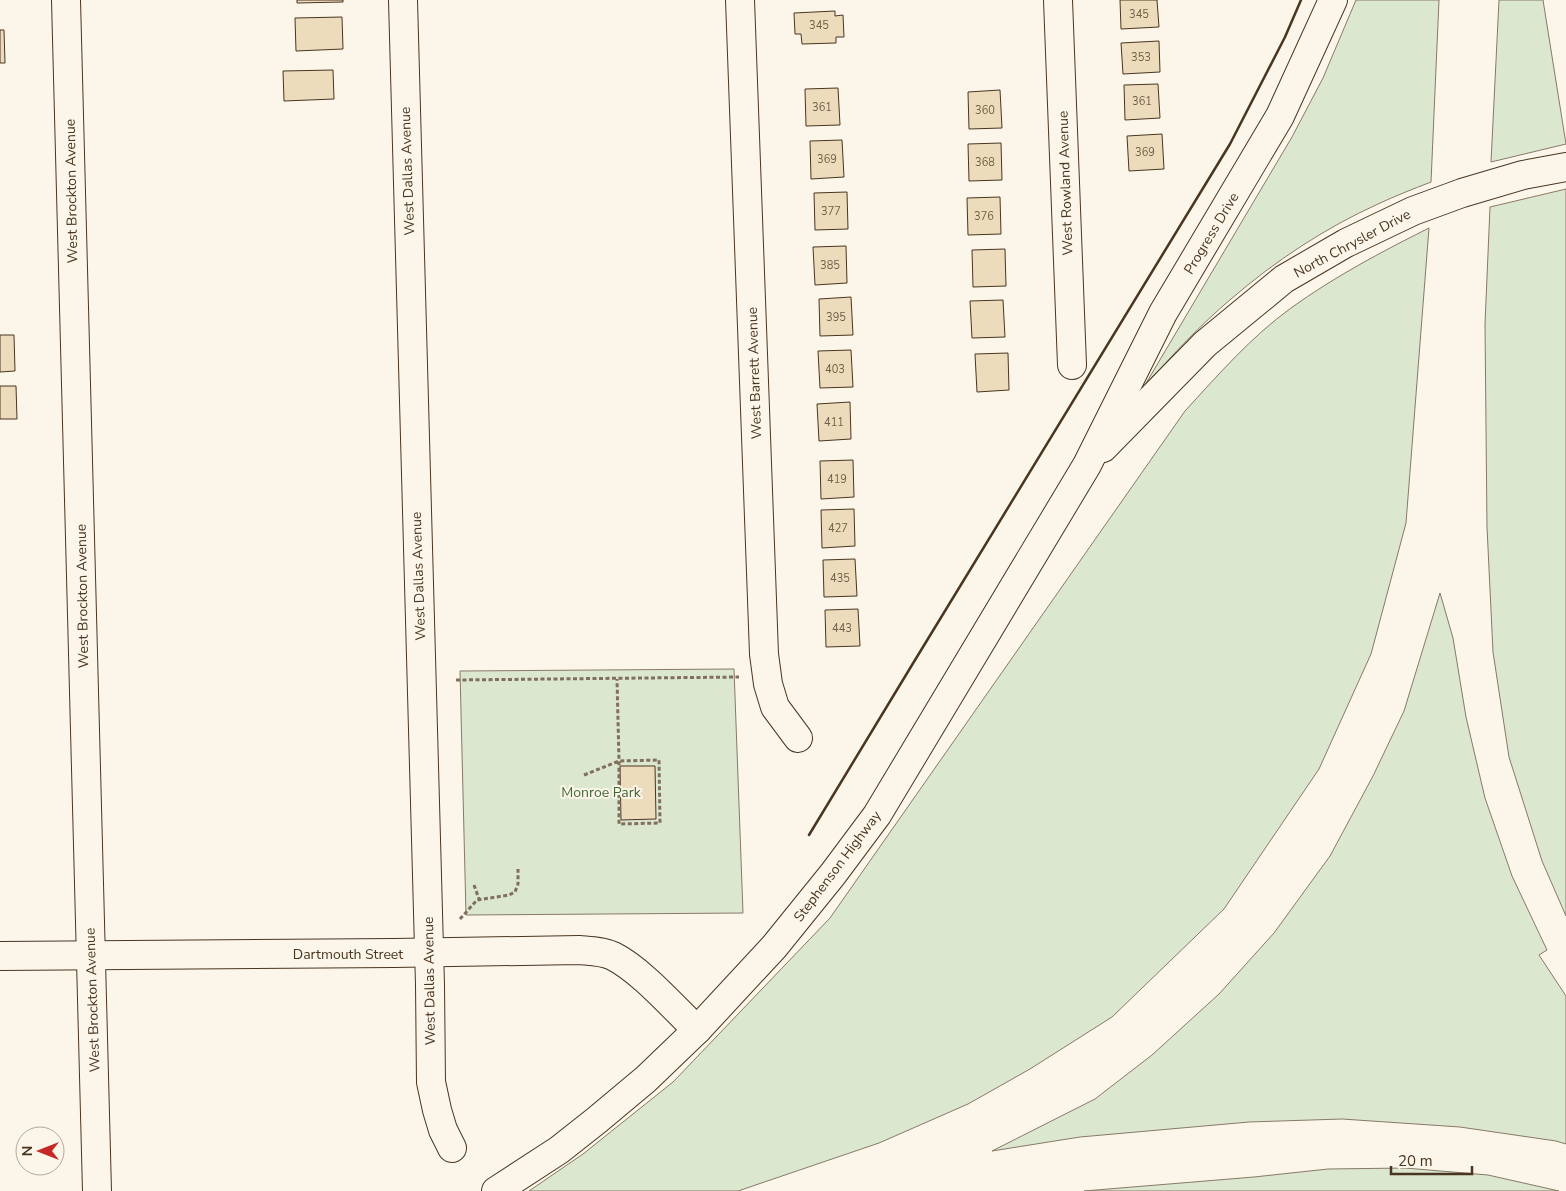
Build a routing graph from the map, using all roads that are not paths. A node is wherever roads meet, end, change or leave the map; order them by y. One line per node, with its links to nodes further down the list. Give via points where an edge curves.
1 (66, 0): 11 (street, West Brockton Avenue)
2 (403, 0): 10 (street, West Dallas Avenue)
3 (740, 0): 9 (street, West Barrett Avenue, via 764,654 775,707)
4 (1058, 0): 7 (street, West Rowland Avenue)
5 (1333, 0): 8 (street, Progress Drive, via 1280,116 1163,313)
6 (1566, 167): 8 (street, North Chrysler Drive, via 1523,175 1413,211 1346,243 1284,279 1205,344)
7 (1072, 365)
8 (1087, 465): 13 (street, Stephenson Highway, via 877,815 774,948)
9 (798, 738)
10 (428, 953): 11 (street, Dartmouth Street); 13 (street, Dartmouth Street, via 579,950 613,956 637,973); 14 (street, West Dallas Avenue, via 431,1082 443,1130)
11 (91, 955): 12 (street, Dartmouth Street); 15 (street, West Brockton Avenue)
12 (0, 956)
13 (697, 1030): 16 (street, Stephenson Highway, via 646,1080 589,1126)
14 (452, 1148)
15 (97, 1191)
16 (496, 1191)

